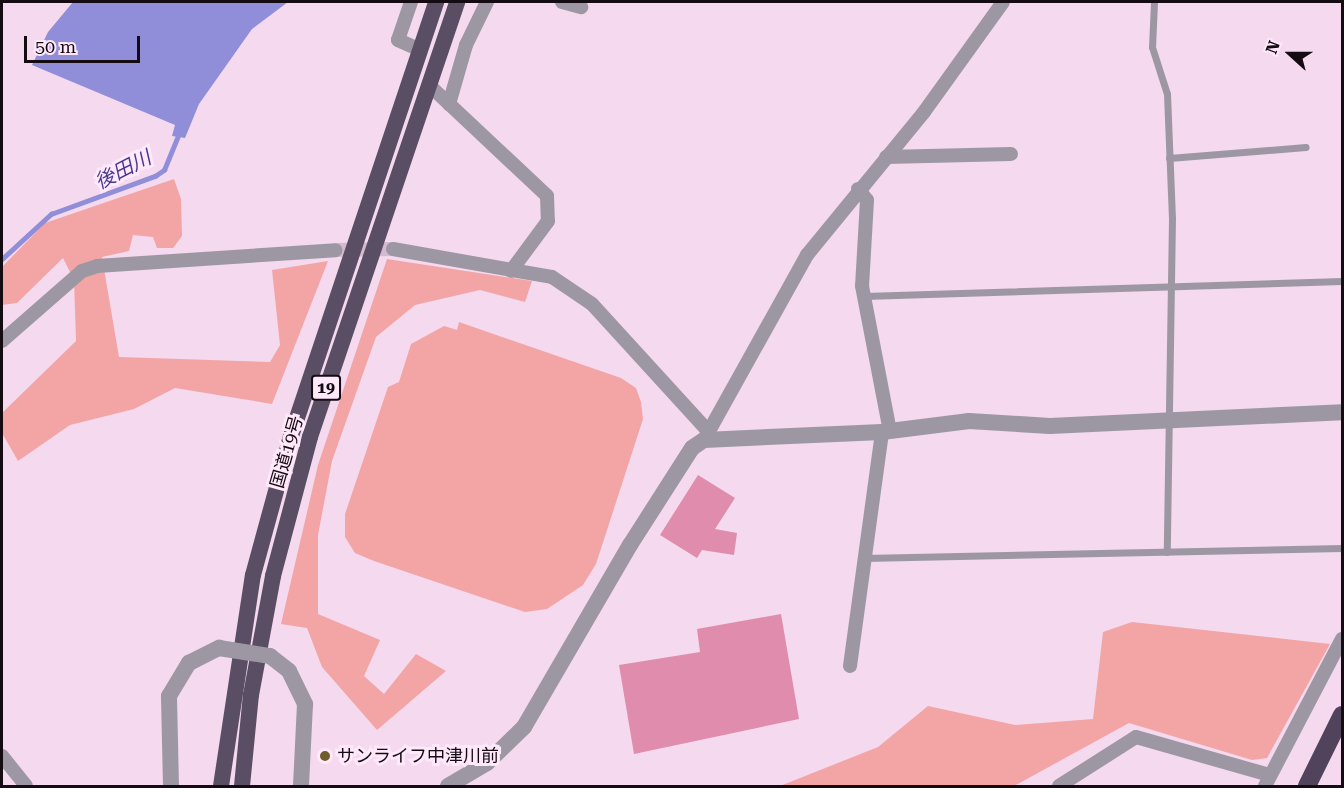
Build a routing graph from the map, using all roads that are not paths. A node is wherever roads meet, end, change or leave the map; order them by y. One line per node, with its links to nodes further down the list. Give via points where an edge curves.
1 (411, 2): 9 (street, via 398,40)
2 (436, 2): 9 (highway, 国道19号 / 19)
3 (457, 2): 10 (highway, 国道19号 / 19)
4 (487, 2): 11 (street, via 466,45)
5 (562, 2): 8 (street)
6 (1003, 2): 14 (street)
7 (1154, 2): 15 (lane, via 1152,48 1167,94)
8 (581, 8)
9 (420, 50): 38 (highway, 国道19号 / 19, via 291,436 253,575)
10 (429, 85): 11 (street); 39 (highway, 国道19号 / 19, via 310,437 273,576 251,695)
11 (449, 104): 19 (street, via 547,196 548,221)
12 (1306, 147): 15 (lane)
13 (1011, 154): 14 (street)
14 (886, 157): 16 (street)
15 (1169, 158): 21 (lane)
16 (858, 189): 22 (street, via 867,200); 27 (street, via 807,255)
17 (393, 249): 19 (street)
18 (334, 250): 23 (street, via 97,266 82,271)
19 (511, 271): 27 (street, via 552,277 592,304)
20 (1342, 281): 21 (lane)
21 (1170, 287): 22 (lane); 25 (lane)
22 (864, 296): 26 (street)
23 (2, 341)
24 (1342, 412): 25 (street)
25 (1171, 421): 26 (street, via 1050,426 969,420); 29 (lane)
26 (886, 432): 27 (street); 30 (street)
27 (705, 434): 41 (street, via 630,545 524,727 487,763)
28 (1342, 548): 29 (lane)
29 (1167, 552): 30 (lane)
30 (864, 558): 32 (street)
31 (1342, 639): 35 (street)
32 (850, 666)
33 (1342, 716): 43 (highway)
34 (2, 756): 36 (street)
35 (1267, 781): 42 (street, via 1136,737)
36 (26, 786)
37 (171, 786): 40 (street, bridge, via 169,696 189,663 219,648 270,656 289,671 305,704)
38 (221, 786)
39 (242, 786)
40 (301, 786)
41 (448, 786)
42 (1059, 786)
43 (1307, 786)

